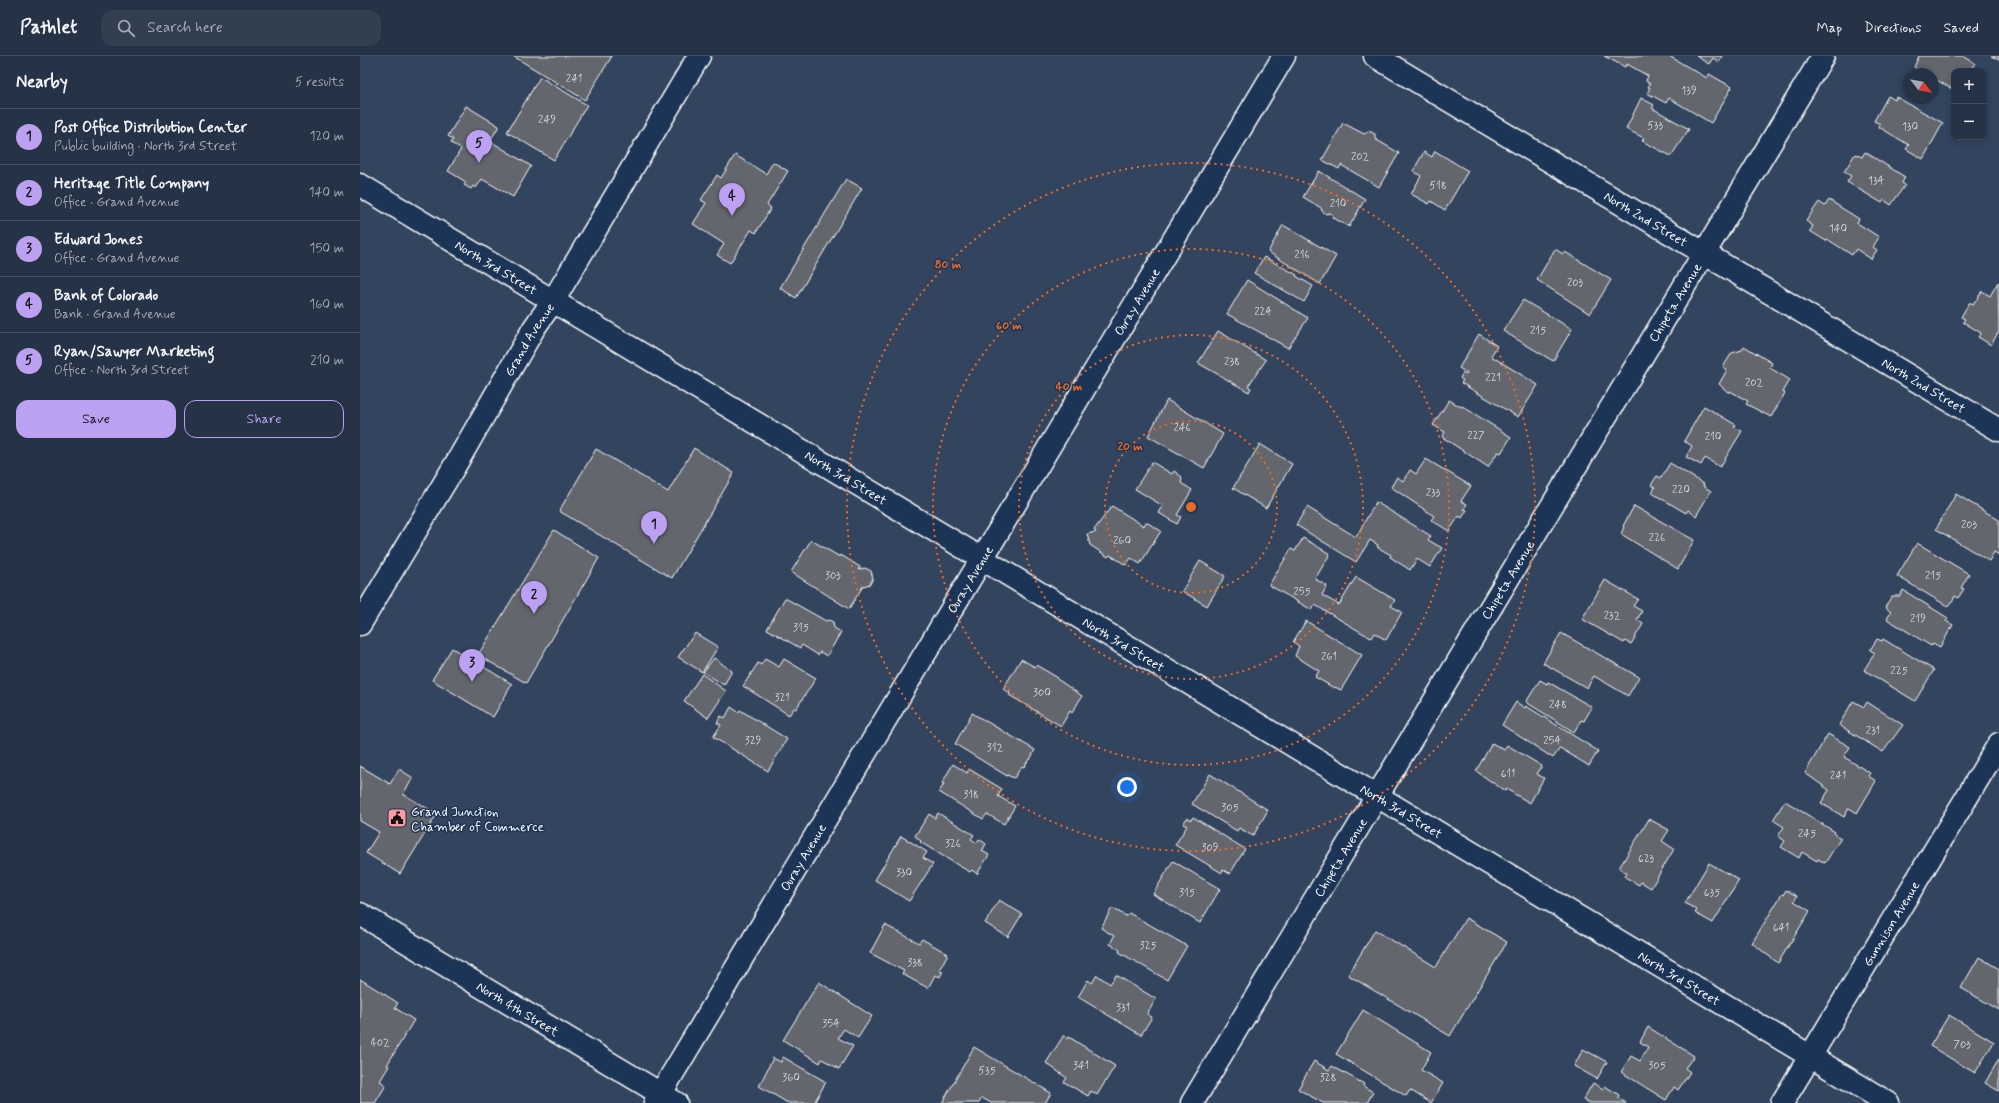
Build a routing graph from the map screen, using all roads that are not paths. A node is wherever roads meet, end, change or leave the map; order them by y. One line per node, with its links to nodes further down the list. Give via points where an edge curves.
1 (699, 56): 7 (street, Grand Avenue)
2 (1284, 56): 9 (street, Ouray Avenue)
3 (1375, 56): 6 (street, North 2nd Street)
4 (1823, 56): 6 (street, Chipeta Avenue)
5 (360, 185): 7 (street, North 3rd Street)
6 (1704, 253): 8 (street, North 2nd Street); 12 (street, Chipeta Avenue)
7 (553, 301): 9 (street, North 3rd Street); 10 (street, Grand Avenue, via 534,328)
8 (1999, 430)
9 (982, 558): 12 (street, North 3rd Street); 15 (street, Ouray Avenue)
10 (360, 624)
11 (1999, 744): 14 (street, Gunnison Avenue)
12 (1377, 796): 14 (street, North 3rd Street); 16 (street, Chipeta Avenue)
13 (360, 914): 15 (street, North 4th Street)
14 (1811, 1056): 17 (street, Gunnison Avenue); 18 (street, North 3rd Street)
15 (664, 1100)
16 (1192, 1103)
17 (1782, 1103)
18 (1888, 1103)

